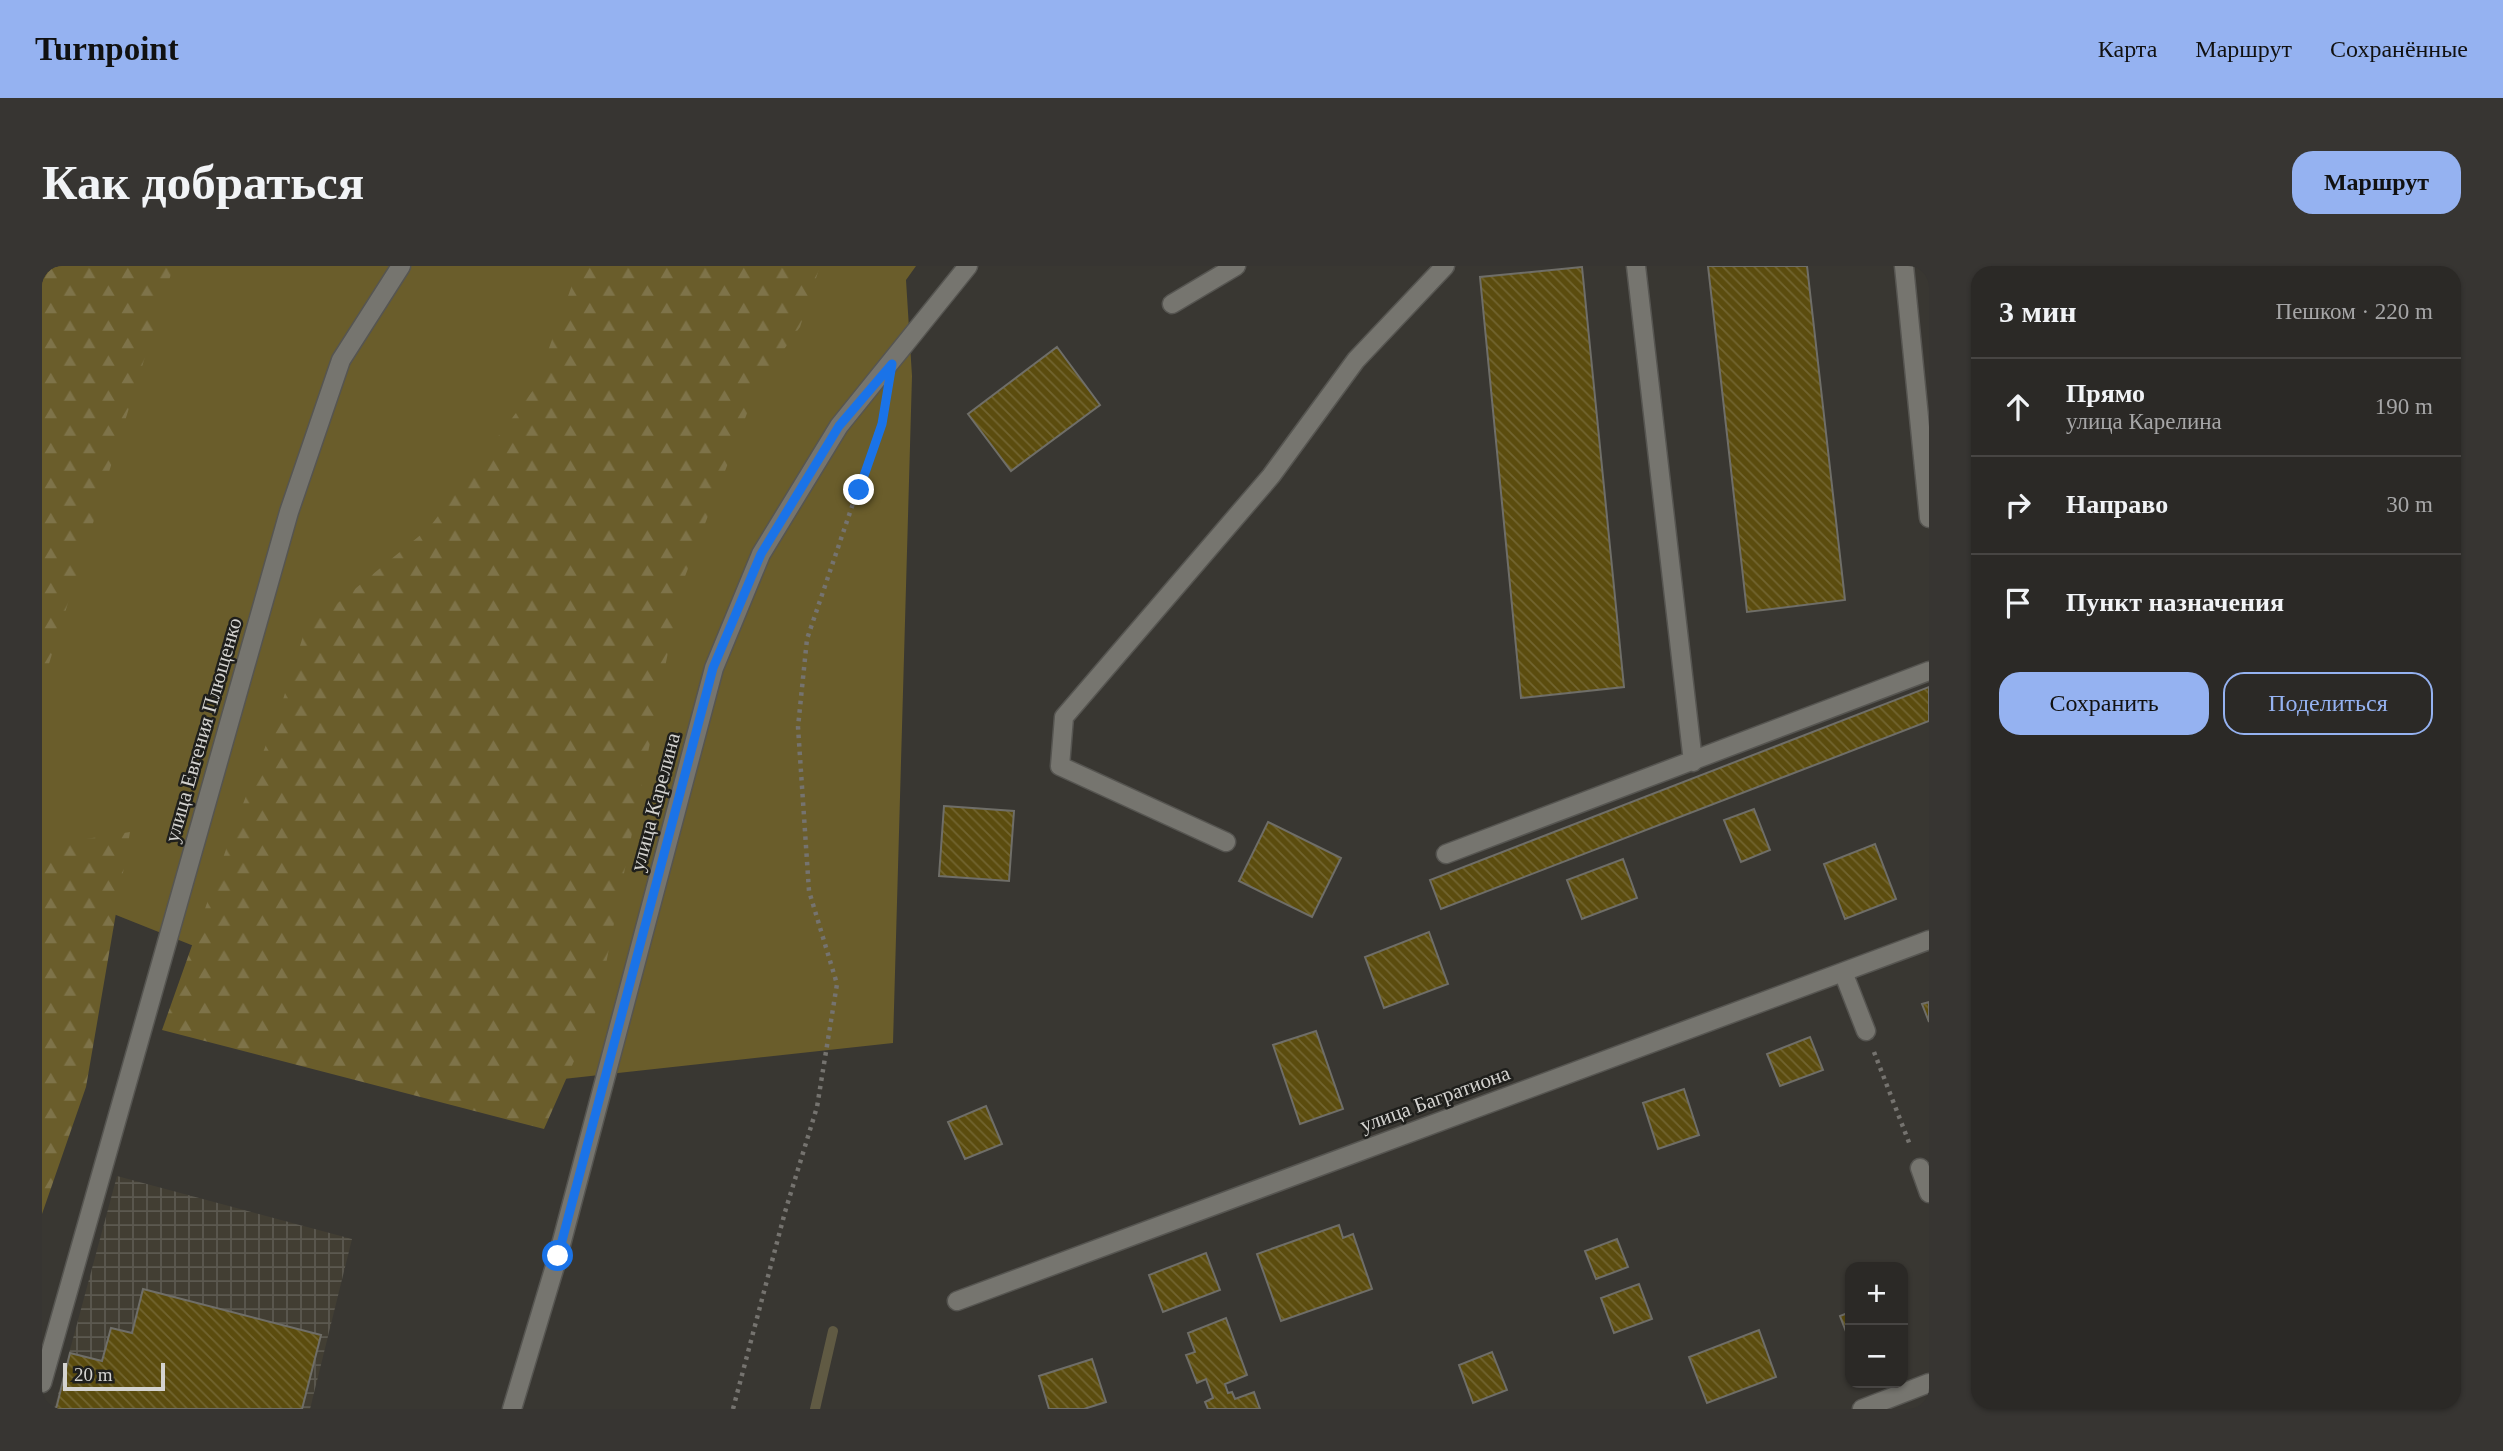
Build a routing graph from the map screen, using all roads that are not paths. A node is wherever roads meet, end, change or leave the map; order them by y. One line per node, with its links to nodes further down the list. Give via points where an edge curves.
1 (401, 266): 19 (street, улица Евгения Плющенко, via 341,360 289,512)
2 (968, 266): 21 (street, улица Карелина, via 839,426 761,554 713,668 558,1256)
3 (1236, 266): 7 (street)
4 (1636, 266): 10 (street)
5 (1904, 266): 8 (street)
6 (1445, 267): 11 (street, via 1356,360 1271,476 1064,717 1060,766)
7 (1172, 304)
8 (1929, 518)
9 (1929, 671): 10 (street)
10 (1693, 762): 12 (street)
11 (1226, 842)
12 (1446, 854)
13 (1929, 940): 14 (street, улица Багратиона)
14 (1843, 972): 15 (street); 18 (street, улица Багратиона)
15 (1866, 1031)
16 (1920, 1168): 17 (street)
17 (1929, 1193)
18 (957, 1301)
19 (42, 1383)
20 (1929, 1383): 22 (street)
21 (512, 1409)
22 (1862, 1409)

